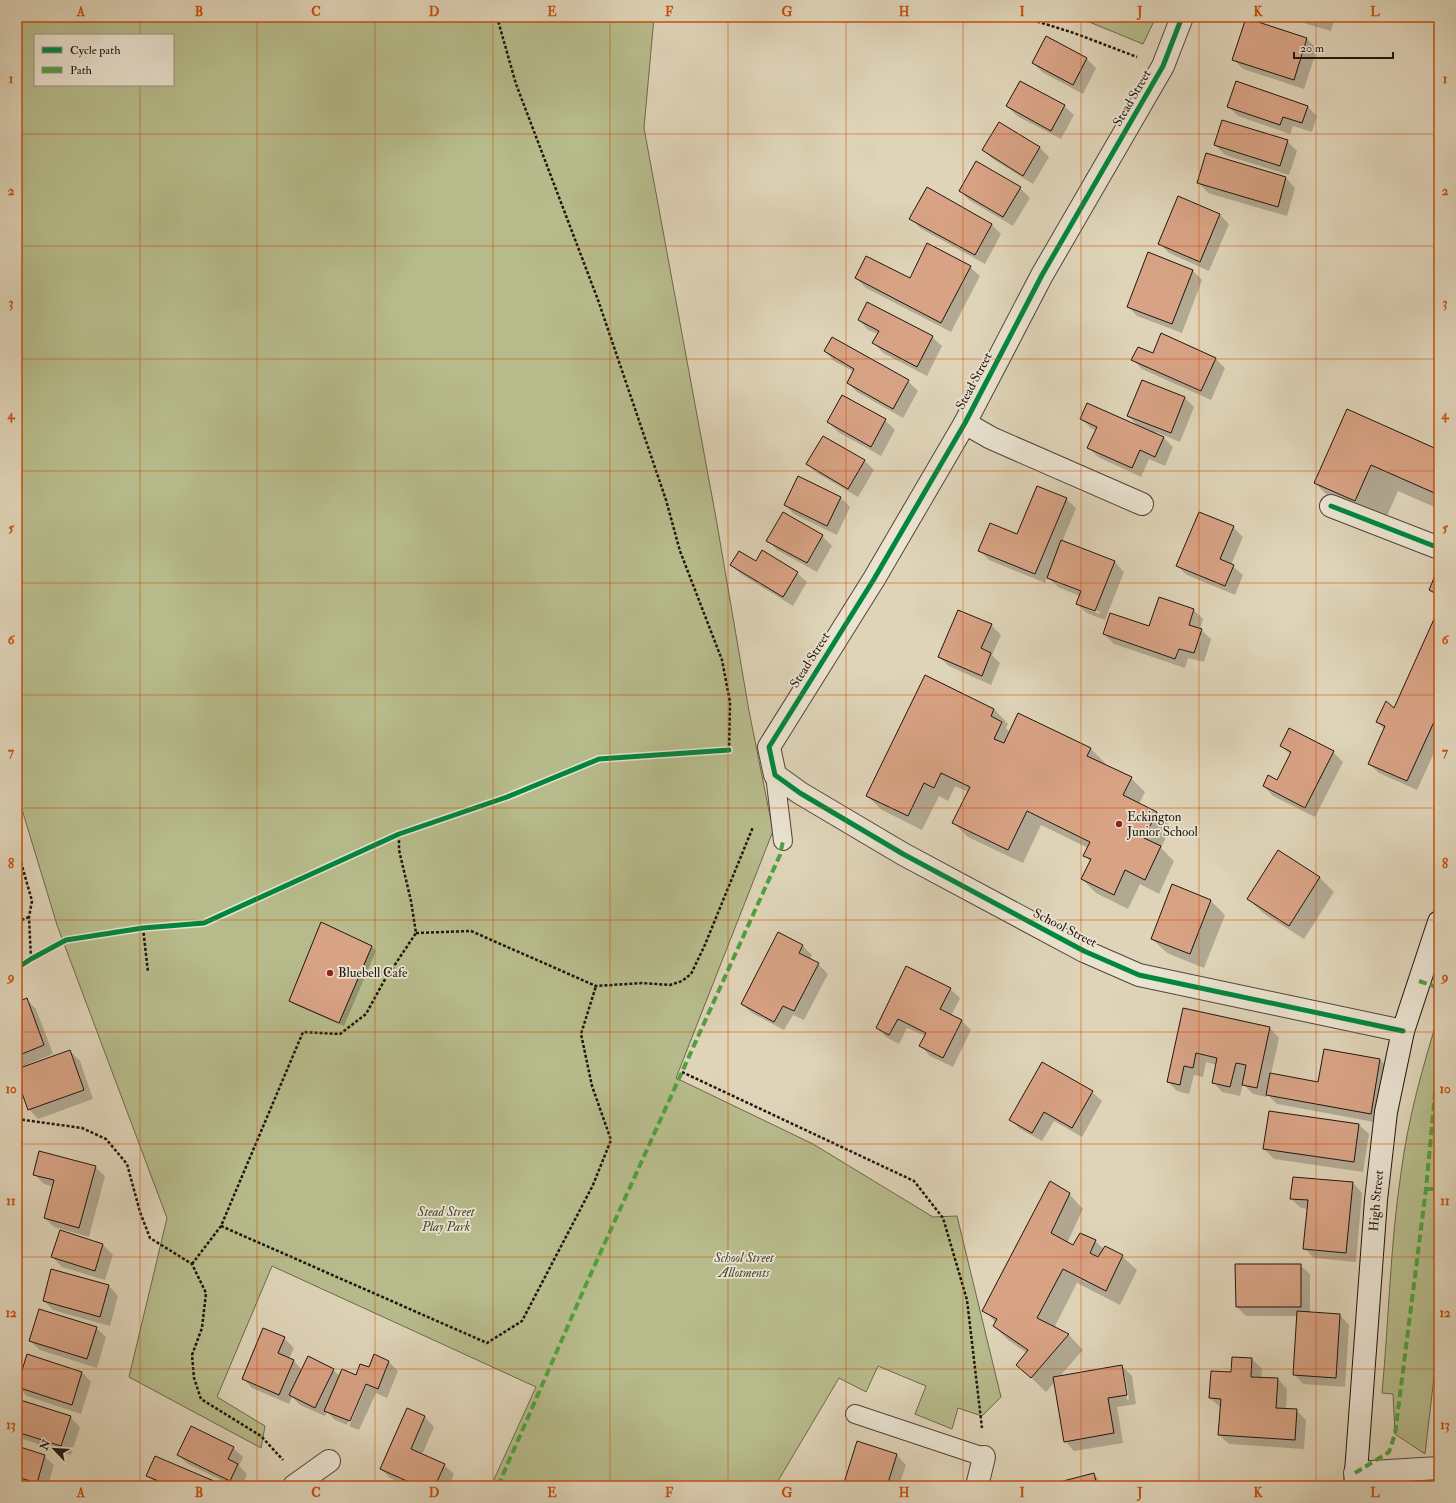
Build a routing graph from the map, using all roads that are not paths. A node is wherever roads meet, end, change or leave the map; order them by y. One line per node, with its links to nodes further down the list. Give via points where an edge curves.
1 (1182, 17): 2 (street, Stead Street, via 1163,66 1042,276)
2 (965, 423): 3 (street, via 991,438); 6 (street, Stead Street, via 874,579 769,747)
3 (1142, 504)
4 (1331, 506): 5 (street)
5 (1439, 548)
6 (775, 775): 7 (lane); 9 (street, School Street, via 800,793 903,854 1084,951 1139,975)
7 (784, 841)
8 (1439, 922): 9 (street, High Street)
9 (1403, 1031): 14 (street, High Street, via 1386,1112 1376,1200)
10 (855, 1414): 11 (lane)
11 (984, 1457): 16 (street)
12 (329, 1461): 15 (street)
13 (1439, 1468): 14 (street)
14 (1355, 1479)
15 (299, 1484)
16 (977, 1486)

